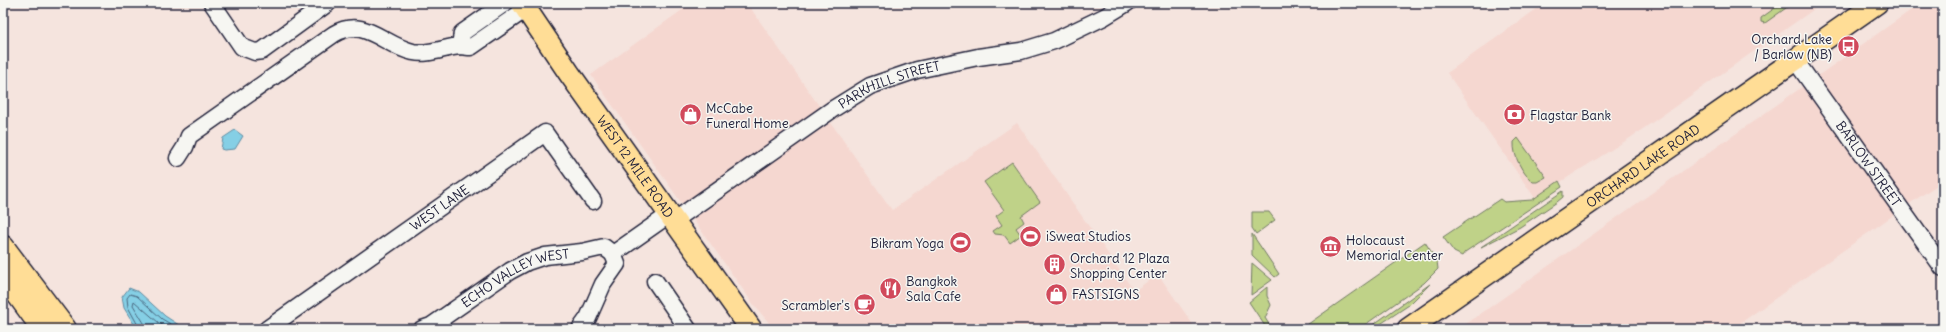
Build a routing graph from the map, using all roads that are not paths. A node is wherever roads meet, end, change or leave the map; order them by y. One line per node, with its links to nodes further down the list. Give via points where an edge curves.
1 (212, 3): 2 (street, via 242,47 255,52 262,51)
2 (328, 3)
3 (506, 3): 7 (street, via 462,34)
4 (1128, 3): 11 (street, PARKHILL STREET, via 1054,41 1021,51 917,70 870,86)
5 (1877, 3): 8 (main road, ORCHARD LAKE ROAD)
6 (524, 6): 7 (street, via 471,47); 11 (main road, WEST 12 MILE ROAD)
7 (460, 46): 9 (street, via 427,53 414,52 400,48 364,29 346,28 188,136)
8 (1795, 60): 14 (street, BARLOW STREET); 24 (main road, ORCHARD LAKE ROAD)
9 (178, 158)
10 (593, 201): 19 (street, WEST LANE, via 545,133)
11 (673, 217): 13 (street, PARKHILL STREET); 23 (main road, WEST 12 MILE ROAD)
12 (3, 247): 18 (highway)
13 (613, 254): 20 (street, ECHO VALLEY WEST, via 604,247 545,256 527,262 431,326); 21 (street, via 617,264 603,284 588,318)
14 (1943, 268)
15 (3, 274): 17 (highway)
16 (655, 281): 22 (street)
17 (43, 329)
18 (65, 329)
19 (267, 329)
20 (422, 329)
21 (580, 329)
22 (688, 329)
23 (751, 329)
24 (1408, 329)

